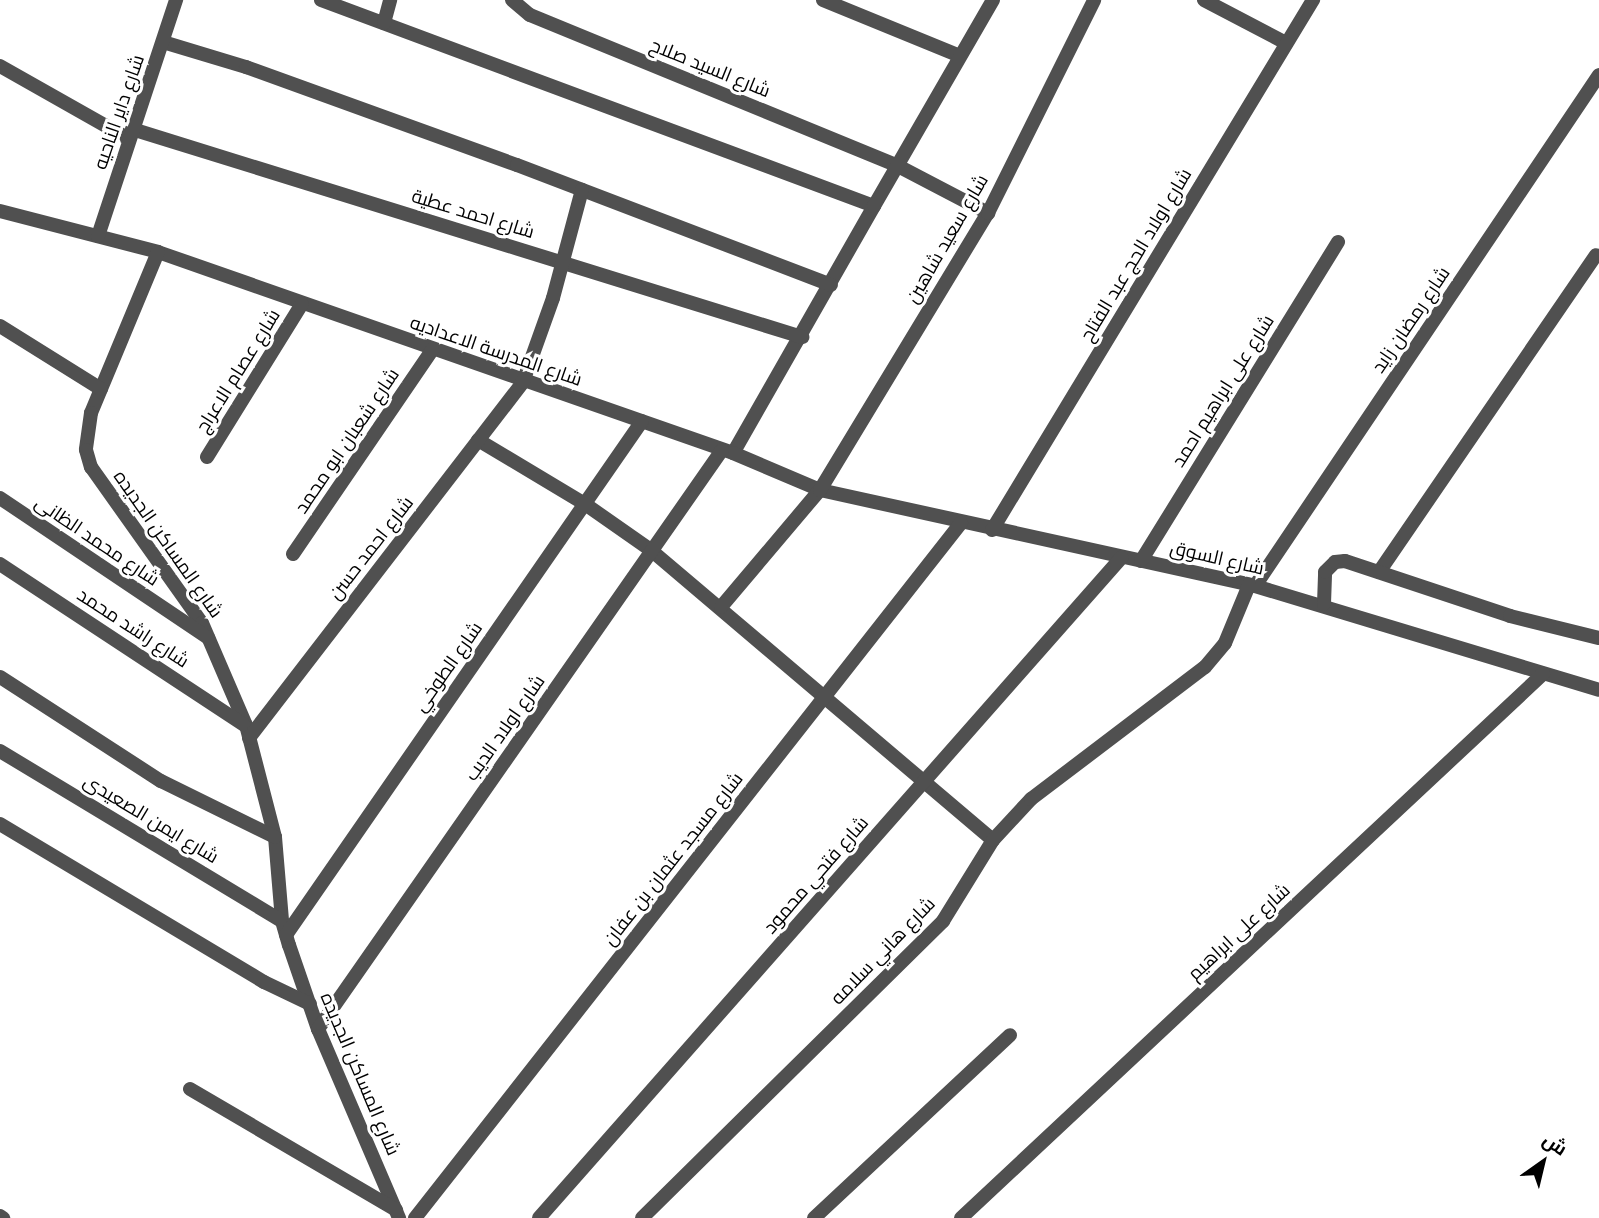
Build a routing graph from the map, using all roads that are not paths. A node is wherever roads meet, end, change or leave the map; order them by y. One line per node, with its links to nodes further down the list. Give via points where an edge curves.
1 (176, 0): 11 (street, شارع داير الناحيه)
2 (321, 0): 10 (street)
3 (390, 0): 10 (street)
4 (512, 0): 17 (street, شارع السيد صلاح, via 530,15)
5 (823, 0): 13 (street)
6 (993, 0): 13 (street, شارع اولاد الديب)
7 (1094, 0): 21 (street, شارع سعيد شاهين)
8 (1204, 0): 12 (street)
9 (1313, 0): 12 (street, شارع اولاد الحج عبد الفتاح)
10 (384, 23): 19 (street)
11 (163, 42): 16 (street, شارع داير الناحيه); 18 (street, via 246,67)
12 (1286, 43): 42 (street, شارع اولاد الحج عبد الفتاح)
13 (958, 55): 17 (street, شارع اولاد الديب)
14 (0, 66): 16 (street, شارع احمد عطية)
15 (1599, 75): 49 (street, شارع رمضان زايد)
16 (130, 134): 22 (street, شارع داير الناحيه); 26 (street, شارع احمد عطية)
17 (898, 166): 19 (street, شارع اولاد الديب); 21 (street, شارع السيد صلاح)
18 (582, 190): 26 (street, شارع احمد حسن); 27 (street)
19 (874, 206): 27 (street, شارع اولاد الديب)
20 (0, 211): 22 (street, شارع المدرسة الاعداديه)
21 (988, 213): 38 (street, شارع سعيد شاهين)
22 (98, 236): 24 (street, شارع المدرسة الاعداديه)
23 (1338, 242): 46 (street, شارع على ابراهيم احمد)
24 (158, 253): 28 (street, شارع المدرسة الاعداديه); 33 (street, شارع المساكن الجديده)
25 (1596, 255): 48 (street)
26 (562, 262): 30 (street, شارع احمد عطية); 32 (street, شارع احمد حسن)
27 (831, 285): 30 (street, شارع اولاد الديب)
28 (302, 304): 31 (street, شارع المدرسة الاعداديه); 37 (street, شارع عصام الاعراج)
29 (0, 326): 33 (street)
30 (802, 337): 36 (street, شارع اولاد الديب)
31 (432, 350): 32 (street, شارع المدرسة الاعداديه); 44 (street, شارع شعبان ابو محمد)
32 (523, 382): 34 (street, شارع المدرسة الاعداديه); 35 (street, شارع احمد حسن)
33 (101, 389): 52 (street, شارع المساكن الجديده, via 87,433 91,467 171,576)
34 (642, 421): 36 (street, شارع المدرسة الاعداديه); 40 (street, شارع الطوخي)
35 (478, 440): 40 (street); 58 (street, شارع احمد حسن)
36 (728, 451): 38 (street, شارع المدرسة الاعداديه); 43 (street, شارع اولاد الديب)
37 (207, 457)
38 (820, 490): 41 (street, شارع السوق); 51 (street, شارع سعيد شاهين)
39 (0, 498): 52 (street, شارع محمد الظانى)
40 (585, 504): 43 (street); 64 (street, شارع الطوخي)
41 (961, 523): 42 (street, شارع السوق); 57 (street, شارع مسجد عثمان بن عفان)
42 (992, 530): 45 (street, شارع السوق)
43 (652, 551): 51 (street); 66 (street, شارع اولاد الديب)
44 (293, 554)
45 (1122, 557): 46 (street, شارع السوق); 60 (street, شارع فتحي محمود)
46 (1142, 561): 49 (street, شارع السوق)
47 (0, 564): 58 (street, شارع راشد محمد)
48 (1379, 572): 50 (street, via 1335,562 1325,572); 53 (street, via 1510,616)
49 (1252, 586): 50 (street, شارع السوق); 63 (street, شارع هاني سلامه, via 1225,643 1205,667 1053,780)
50 (1324, 604): 54 (street, شارع السوق)
51 (721, 607): 57 (street)
52 (208, 638): 58 (street, شارع المساكن الجديده)
53 (1599, 638)
54 (1543, 674): 56 (street, شارع السوق); 74 (street, شارع على ابراهيم)
55 (0, 677): 62 (street, via 161,781)
56 (1599, 690)
57 (825, 696): 60 (street); 70 (street, شارع مسجد عثمان بن عفان)
58 (247, 732): 62 (street, شارع المساكن الجديده)
59 (0, 751): 64 (street, شارع ايمن الصعيدى)
60 (924, 780): 63 (street); 71 (street, شارع فتحي محمود)
61 (0, 824): 65 (street, via 264,982)
62 (275, 837): 64 (street, شارع المساكن الجديده)
63 (993, 840): 72 (street, شارع هاني سلامه, via 943,921)
64 (284, 928): 65 (street, شارع المساكن الجديده)
65 (310, 1004): 66 (street, شارع المساكن الجديده)
66 (318, 1029): 69 (street, شارع المساكن الجديده)
67 (1010, 1034): 73 (street)
68 (190, 1089): 69 (street)
69 (398, 1214)
70 (415, 1218)
71 (539, 1218)
72 (642, 1218)
73 (814, 1218)
74 (961, 1218)

